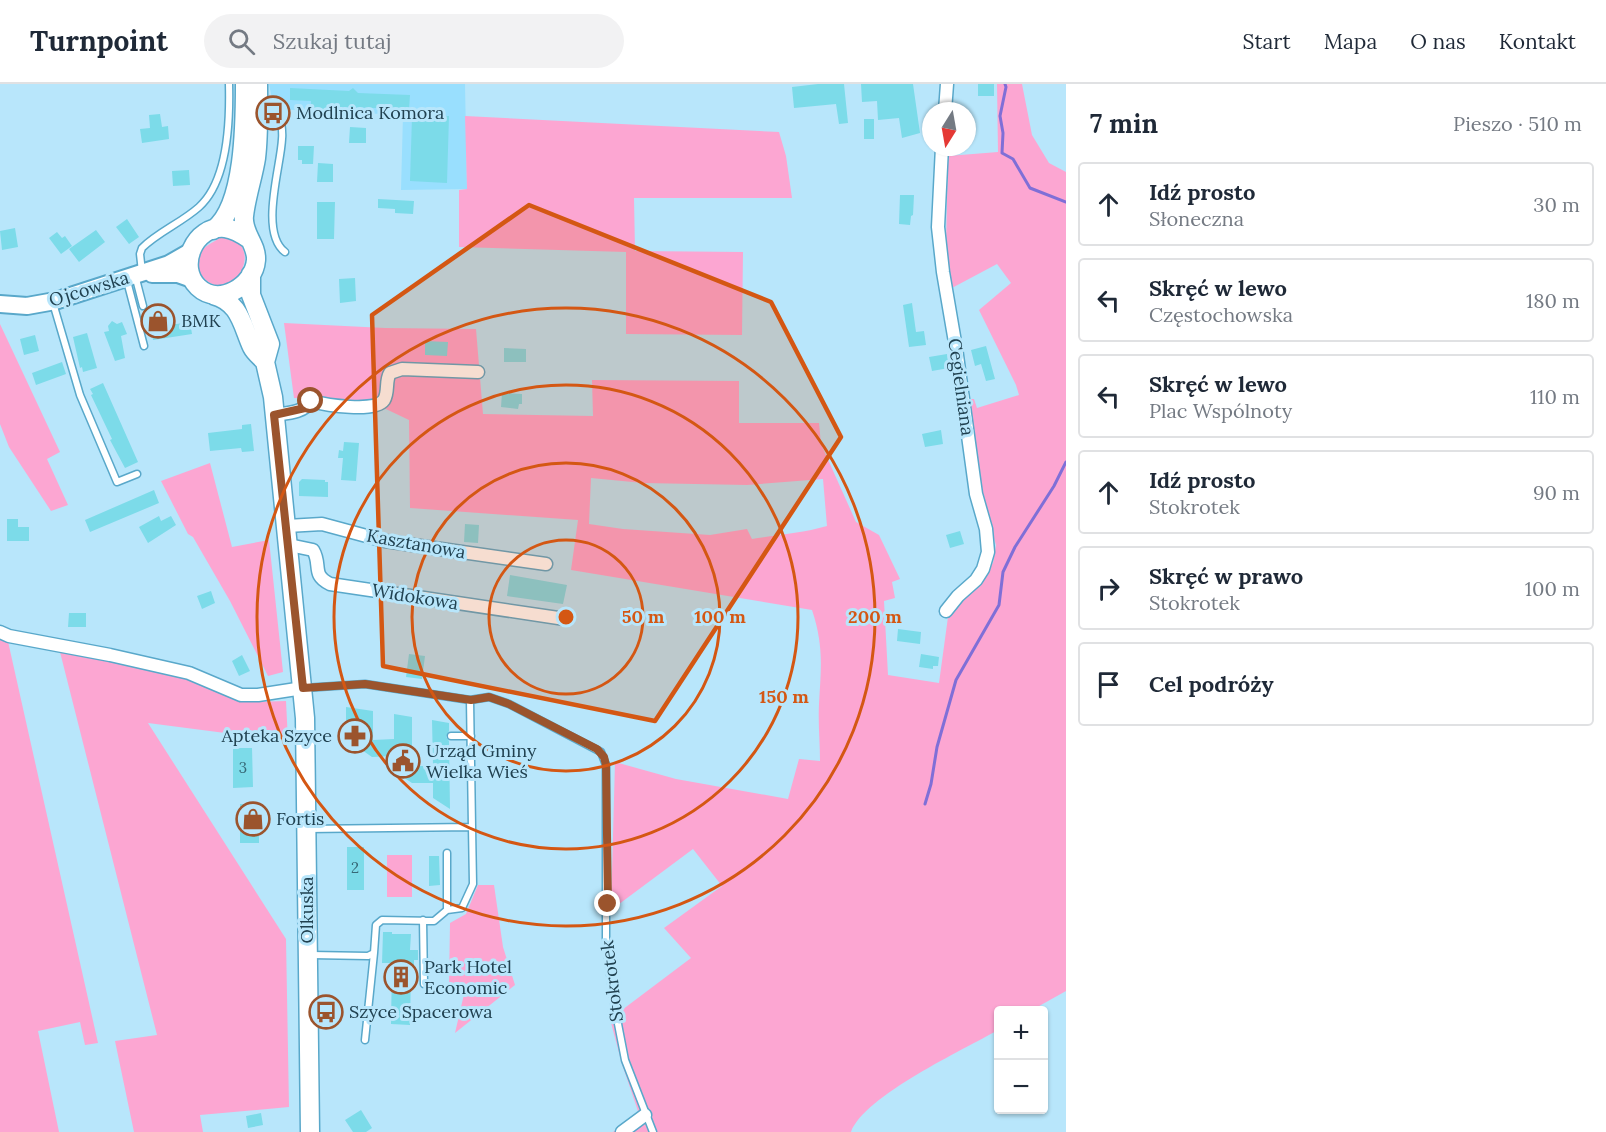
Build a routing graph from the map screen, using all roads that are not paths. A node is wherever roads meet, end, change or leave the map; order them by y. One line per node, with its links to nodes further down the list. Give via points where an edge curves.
1 (229, 84): 13 (lane, via 227,133 213,190 199,207 142,248)
2 (244, 84): 8 (main road, via 244,139 235,191 227,215)
3 (258, 84): 9 (main road, via 258,138 244,219)
4 (947, 84): 5 (street)
5 (946, 102)
6 (280, 115): 11 (lane, via 283,136 273,198 276,243)
7 (942, 156): 27 (street, Cegielniana, via 939,227 943,272 975,494 986,529 988,552 976,580)
8 (213, 230): 9 (main road, via 230,229); 10 (main road)
9 (249, 239): 12 (main road, via 256,258)
10 (190, 252): 13 (street, Ojcowska); 14 (main road, via 188,267)
11 (285, 252)
12 (251, 274): 15 (main road, via 235,291); 20 (main road, via 251,295 270,344)
13 (134, 275): 14 (street, Ojcowska, via 178,274); 16 (street, Ojcowska); 18 (lane); 19 (lane)
14 (192, 279): 15 (main road)
15 (211, 295): 20 (main road, via 236,309 253,350)
16 (52, 302): 17 (street, Ojcowska, via 27,306); 23 (lane, via 80,395 117,483)
17 (0, 304)
18 (143, 306)
19 (144, 346)
20 (265, 362): 22 (main road, Olkuska)
21 (478, 372): 22 (street, via 402,369 390,372 386,395 377,405 338,406 311,401 305,408)
22 (274, 415): 24 (main road, Olkuska)
23 (137, 474)
24 (287, 526): 25 (main road, Olkuska); 26 (street, Kasztanowa, via 322,524 385,541)
25 (289, 545): 28 (street, Widokowa, via 313,550 321,580 330,584); 30 (main road, Olkuska)
26 (546, 564)
27 (946, 611)
28 (565, 619)
29 (0, 632): 30 (street, via 189,674 241,695)
30 (303, 688): 31 (lane, via 365,684); 35 (main road, Olkuska)
31 (471, 700): 33 (lane); 43 (lane, Stokrotek, via 489,697 509,704 604,757 608,954 618,1031)
32 (451, 736): 33 (lane)
33 (471, 736): 34 (lane)
34 (472, 827): 35 (lane); 37 (lane, via 473,884 462,908)
35 (307, 829): 40 (main road, Olkuska)
36 (447, 853): 37 (lane)
37 (447, 910): 38 (lane, via 434,921)
38 (423, 920): 39 (lane, via 379,922); 41 (lane)
39 (374, 953): 40 (lane); 42 (lane)
40 (308, 955): 44 (main road, Olkuska)
41 (424, 984)
42 (365, 1040)
43 (645, 1115): 45 (street); 46 (lane, Stokrotek)
44 (310, 1132)
45 (622, 1132)
46 (653, 1132)

